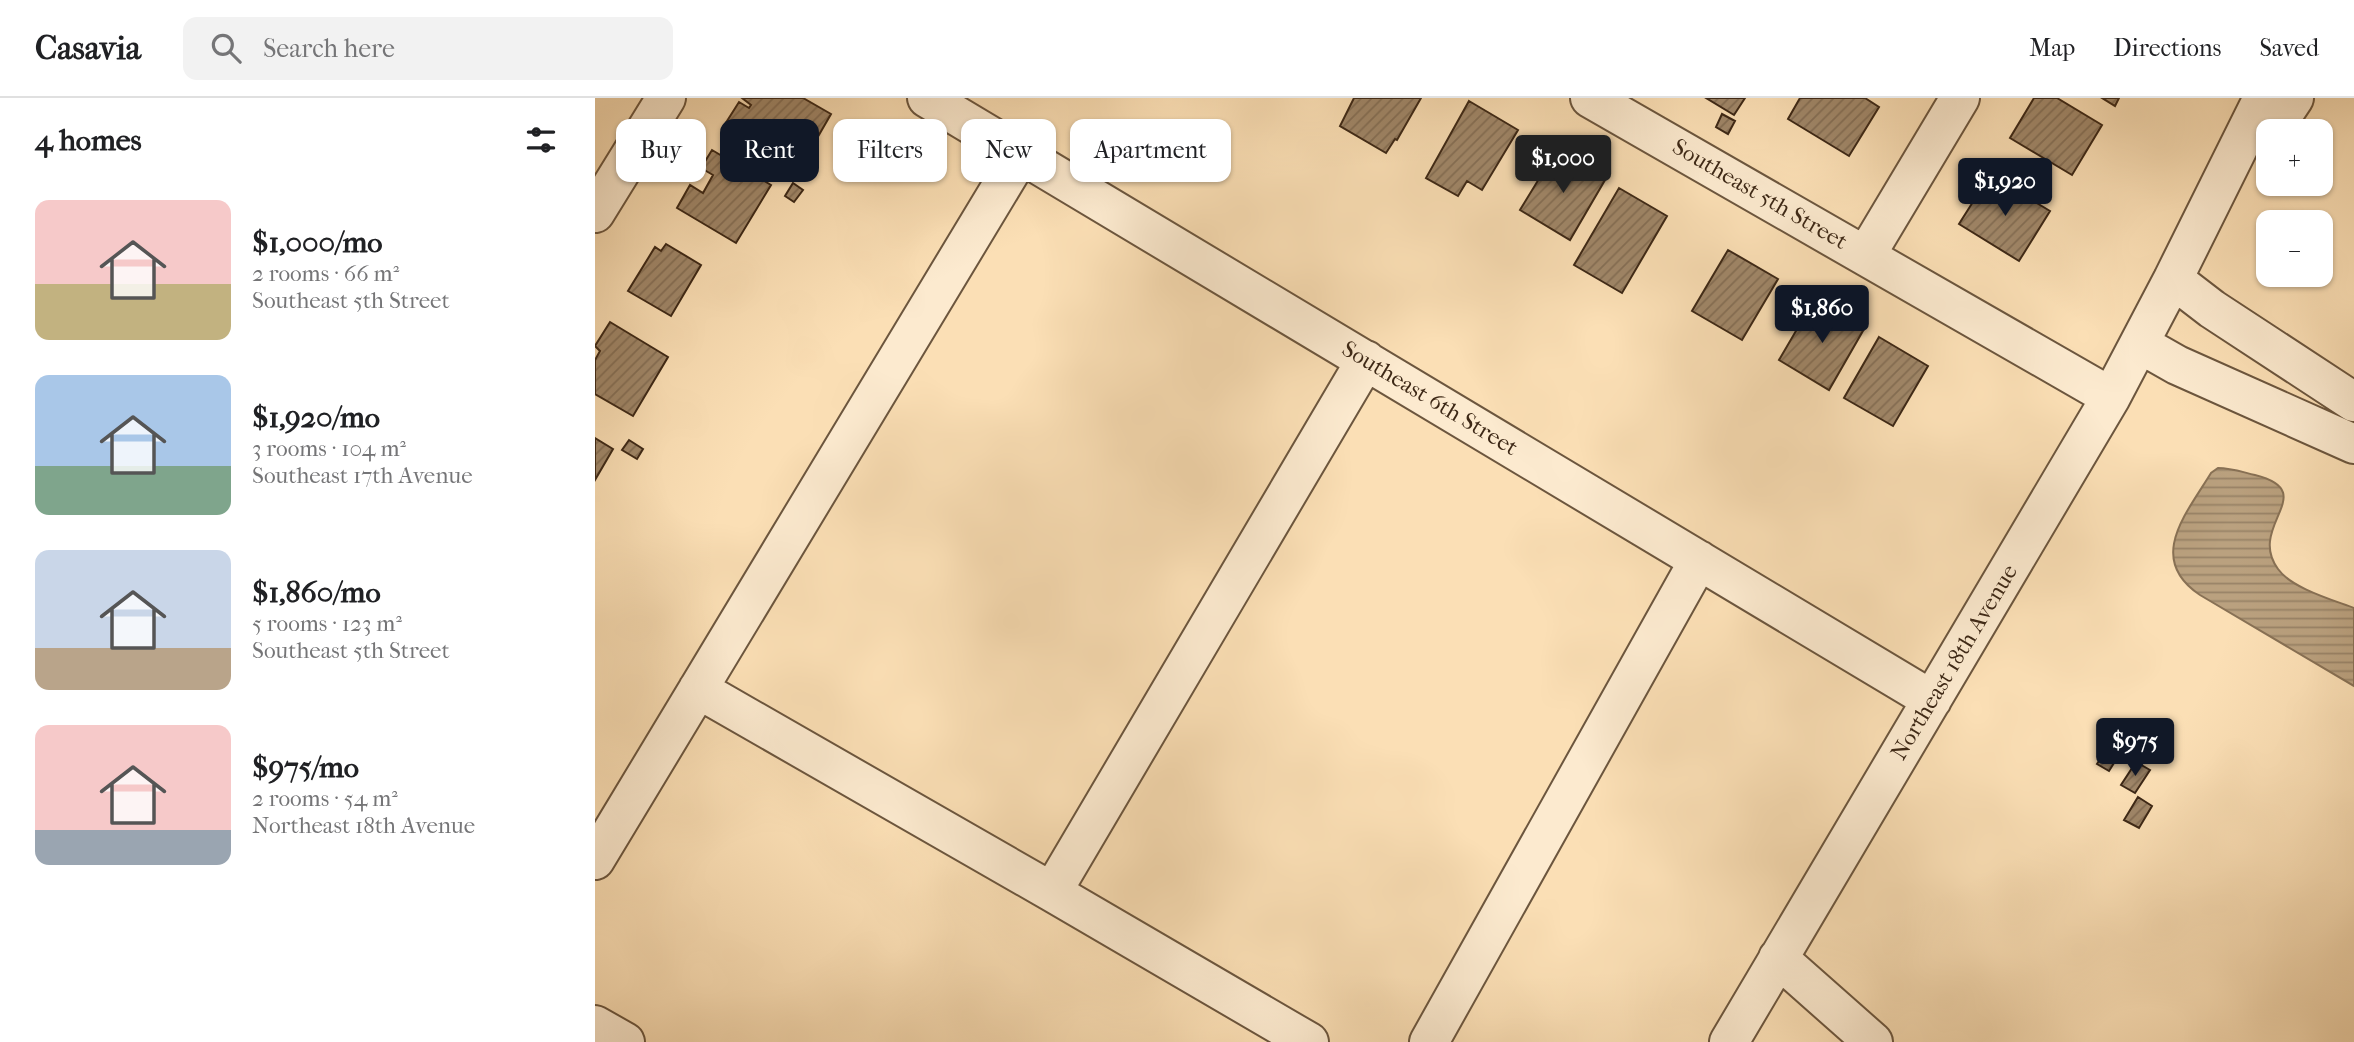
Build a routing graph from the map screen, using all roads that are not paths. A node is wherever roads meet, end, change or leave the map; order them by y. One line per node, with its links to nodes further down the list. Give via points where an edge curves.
1 (666, 98): 12 (street)
2 (927, 98): 7 (street, Southeast 6th Street)
3 (1590, 98): 13 (street, Southeast 5th Street)
4 (1960, 98): 13 (street)
5 (2263, 98): 14 (street, Northeast 18th Avenue)
6 (2294, 98): 8 (street)
7 (962, 119)
8 (2280, 119)
9 (2256, 156): 14 (street, Northeast 18th Avenue)
10 (1056, 175): 16 (street, Southeast 6th Street)
11 (1004, 182): 21 (street)
12 (595, 213)
13 (1866, 254): 17 (street, Southeast 5th Street)
14 (2173, 279): 15 (street, Northeast 18th Avenue); 18 (street)
15 (2140, 344): 17 (street, Northeast 18th Avenue); 19 (street)
16 (1366, 360): 20 (street, Southeast 6th Street); 24 (street)
17 (2111, 397): 22 (street, Northeast 18th Avenue)
18 (2354, 402)
19 (2354, 444)
20 (1699, 560): 22 (street, Southeast 6th Street); 29 (street)
21 (698, 689): 23 (street); 24 (street)
22 (1932, 700): 25 (street, Northeast 18th Avenue)
23 (595, 860)
24 (1052, 892): 28 (street)
25 (1777, 958): 30 (street, Northeast 18th Avenue); 31 (street)
26 (595, 1025): 27 (street)
27 (625, 1042)
28 (1309, 1042)
29 (1429, 1042)
30 (1729, 1042)
31 (1873, 1042)

